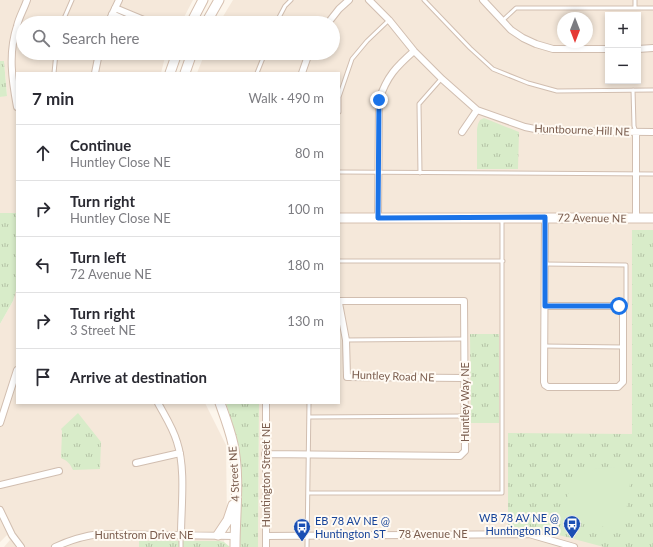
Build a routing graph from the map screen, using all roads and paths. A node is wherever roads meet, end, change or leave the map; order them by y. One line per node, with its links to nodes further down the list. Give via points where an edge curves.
1 (27, 0): 16 (street)
2 (72, 0): 17 (lane)
3 (119, 0): 13 (street)
4 (203, 0): 20 (street)
5 (219, 0): 21 (street)
6 (291, 0): 22 (lane)
7 (349, 0): 23 (street)
8 (369, 0): 24 (street, Huntbourne Hill NE)
9 (424, 0): 44 (lane, via 493,69 557,91)
10 (483, 0): 25 (street)
11 (635, 0): 12 (lane)
12 (635, 7): 14 (lane); 25 (lane, via 516,8)
13 (115, 8): 15 (street); 19 (street)
14 (653, 8)
15 (112, 14): 18 (street)
16 (21, 16)
17 (65, 16)
18 (116, 16)
19 (134, 16)
20 (195, 16)
21 (210, 16)
22 (280, 16)
23 (334, 16)
24 (389, 20): 30 (street, Huntbourne Hill NE); 46 (lane, via 352,59)
25 (502, 21): 29 (street, via 523,38 553,49)
26 (16, 30): 47 (street, via 11,52)
27 (641, 48): 28 (street)
28 (653, 48)
29 (605, 49)
30 (414, 51): 43 (street, Huntbourne Hill NE); 53 (street, via 397,66 385,84 379,100)
31 (55, 60): 37 (lane)
32 (98, 60): 38 (street)
33 (175, 60): 39 (street)
34 (190, 60): 40 (street)
35 (262, 60): 41 (lane)
36 (307, 60): 42 (street)
37 (54, 72)
38 (95, 72)
39 (170, 72)
40 (185, 72)
41 (257, 72)
42 (302, 72)
43 (442, 79): 48 (street, Huntbourne Hill NE); 54 (lane, via 419,104)
44 (633, 90): 45 (lane); 50 (lane)
45 (653, 90)
46 (340, 97)
47 (16, 102)
48 (477, 110): 49 (street); 50 (street, Huntbourne Hill NE, via 525,127 545,131)
49 (462, 132)
50 (636, 132): 51 (street, Huntbourne Hill NE); 55 (street)
51 (653, 132)
52 (340, 172): 53 (lane)
53 (378, 173): 54 (lane); 60 (street)
54 (420, 173): 55 (lane)
55 (636, 174): 56 (lane); 61 (street)
56 (653, 174)
57 (502, 217): 58 (street, 72 Avenue NE); 60 (street, 72 Avenue NE); 64 (lane)
58 (545, 217): 61 (street, 72 Avenue NE); 65 (street)
59 (340, 218): 60 (street, 72 Avenue NE)
60 (378, 218)
61 (636, 218): 62 (street, 72 Avenue NE)
62 (653, 218)
63 (340, 261): 64 (lane)
64 (503, 261): 90 (lane, via 502,493)
65 (544, 264): 67 (street); 69 (lane, via 626,265 626,304)
66 (340, 302): 70 (street, Huntley Way NE, via 464,301)
67 (545, 306): 69 (street); 72 (street)
68 (340, 307): 71 (street, Huntley Road NE)
69 (621, 307): 73 (street)
70 (464, 339): 71 (lane); 75 (street, Huntley Way NE)
71 (346, 340): 75 (street, Huntley Road NE, via 347,377)
72 (544, 346): 73 (lane); 73 (street, via 544,382 548,387 621,386)
73 (623, 347)
74 (16, 376): 76 (street)
75 (464, 378): 81 (street, Huntley Way NE)
76 (14, 388): 83 (street)
77 (159, 404): 84 (street, via 170,423)
78 (220, 404): 91 (street, 4 Street NE, via 234,446)
79 (266, 404): 85 (street, Huntington Street NE)
80 (309, 404): 82 (lane)
81 (464, 416): 82 (lane); 86 (street, Huntley Way NE, via 465,451 460,456)
82 (309, 417): 86 (lane)
83 (0, 423)
84 (180, 453): 87 (street); 93 (street)
85 (265, 454): 86 (street, Huntley Way NE); 97 (street, Huntington Street NE)
86 (309, 455): 90 (lane)
87 (136, 463)
88 (59, 471): 89 (street)
89 (0, 485)
90 (308, 493): 95 (lane)
91 (236, 496): 94 (street, via 228,520); 96 (street, 4 Street NE)
92 (0, 510): 99 (street)
93 (181, 535): 94 (street, Huntstrom Drive NE); 100 (street, Huntstrom Drive NE, via 100,534 70,540); 101 (lane)
94 (218, 535): 96 (street, Huntstrom Drive NE)
95 (307, 535): 97 (street, 78 Avenue NE); 98 (street, 78 Avenue NE, via 529,534); 104 (lane)
96 (235, 536): 102 (street, 4 Street NE)
97 (266, 536): 103 (street, Huntington Street NE)
98 (554, 544): 105 (street, 78 Avenue NE)
99 (21, 547)
100 (55, 547)
101 (181, 547)
102 (235, 547)
103 (266, 547)
104 (307, 547)
105 (574, 547)

